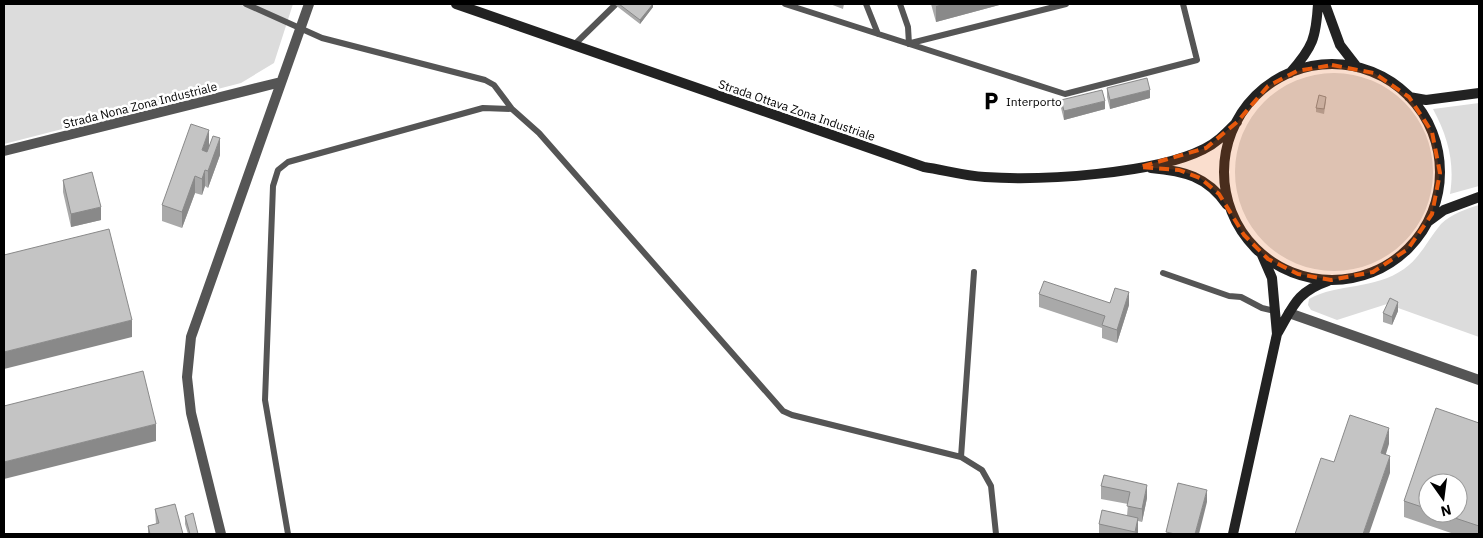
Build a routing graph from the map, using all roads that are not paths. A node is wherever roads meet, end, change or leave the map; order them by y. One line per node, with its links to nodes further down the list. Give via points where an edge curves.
1 (246, 4): 13 (lane)
2 (309, 4): 13 (street)
3 (456, 4): 16 (main road, Strada Ottava Zona Industriale)
4 (616, 4): 16 (lane)
5 (785, 4): 14 (lane)
6 (866, 4): 14 (lane)
7 (900, 4): 15 (lane, via 908,27)
8 (1066, 4): 12 (lane)
9 (1183, 4): 15 (lane, via 1197,60 1065,94)
10 (1318, 4): 18 (main road, via 1316,32 1304,57)
11 (1325, 4): 17 (main road, via 1340,45)
12 (1050, 6): 15 (lane)
13 (300, 28): 19 (street); 22 (lane, via 322,38 485,80 494,85)
14 (878, 34): 15 (lane)
15 (909, 44)
16 (574, 45): 25 (main road, Strada Ottava Zona Industriale, via 924,167 984,178 1051,178)
17 (1358, 68): 18 (main road, via 1323,65); 21 (main road, via 1382,76)
18 (1289, 74): 23 (main road, via 1250,102)
19 (281, 82): 24 (street, Strada Nona Zona Industriale); 38 (street, via 191,338 187,377 191,413)
20 (1479, 93): 21 (main road, via 1426,100)
21 (1409, 96): 28 (main road, via 1429,124 1439,156 1439,190)
22 (512, 109): 37 (lane, via 539,132 783,411 792,416); 39 (lane, via 482,108 288,162 278,170 273,186 265,400)
23 (1237, 122): 25 (main road, via 1206,148); 27 (main road, via 1228,146 1224,171)
24 (4, 151)
25 (1140, 167): 27 (main road, via 1180,170 1200,178 1219,194)
26 (1479, 197): 28 (main road, via 1444,210)
27 (1232, 213): 29 (main road, via 1244,235)
28 (1428, 222): 32 (main road, via 1408,249 1388,264 1357,277)
29 (1261, 253): 32 (main road, via 1282,268); 33 (main road, via 1272,278)
30 (974, 272): 37 (lane)
31 (1163, 273): 33 (lane)
32 (1331, 280): 34 (main road, via 1311,287 1300,296)
33 (1275, 311): 35 (main road)
34 (1289, 313): 35 (main road); 36 (street)
35 (1277, 334): 41 (main road)
36 (1479, 380)
37 (960, 457): 40 (lane, via 982,470 991,486)
38 (220, 534)
39 (288, 534)
40 (996, 534)
41 (1233, 534)

